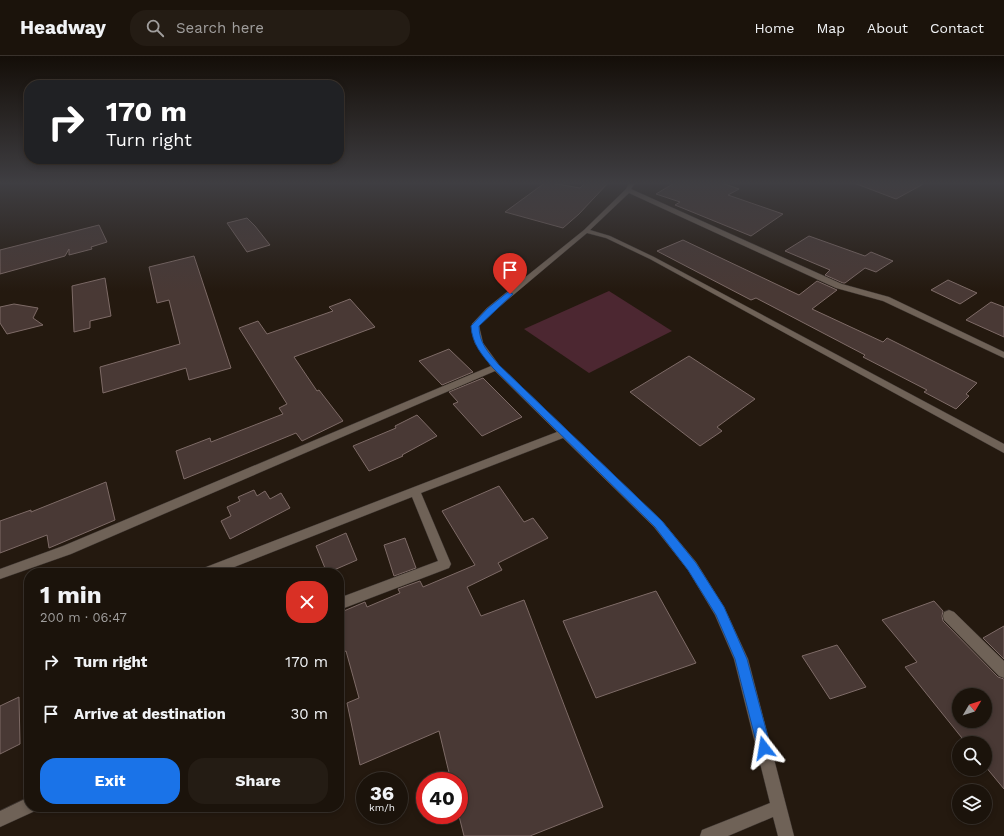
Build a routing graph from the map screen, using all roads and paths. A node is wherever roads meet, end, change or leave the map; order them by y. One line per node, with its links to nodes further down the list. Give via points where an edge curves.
1 (599, 218): 3 (street)
2 (690, 218): 4 (street, via 839,286 886,299)
3 (586, 231): 5 (street, via 490,310 475,326 475,337 481,349); 7 (street, via 652,258)
4 (1004, 355)
5 (496, 367): 6 (street); 10 (street, via 66,550)
6 (565, 433): 8 (street); 15 (street, via 658,524 692,566 720,611 741,659)
7 (1004, 449)
8 (415, 491): 9 (street); 11 (street, via 445,564)
9 (218, 568)
10 (0, 574)
11 (344, 602)
12 (949, 616): 13 (street)
13 (1004, 671)
14 (24, 807): 16 (street)
15 (779, 807): 17 (street); 18 (street)
16 (0, 819)
17 (708, 836)
18 (786, 836)

